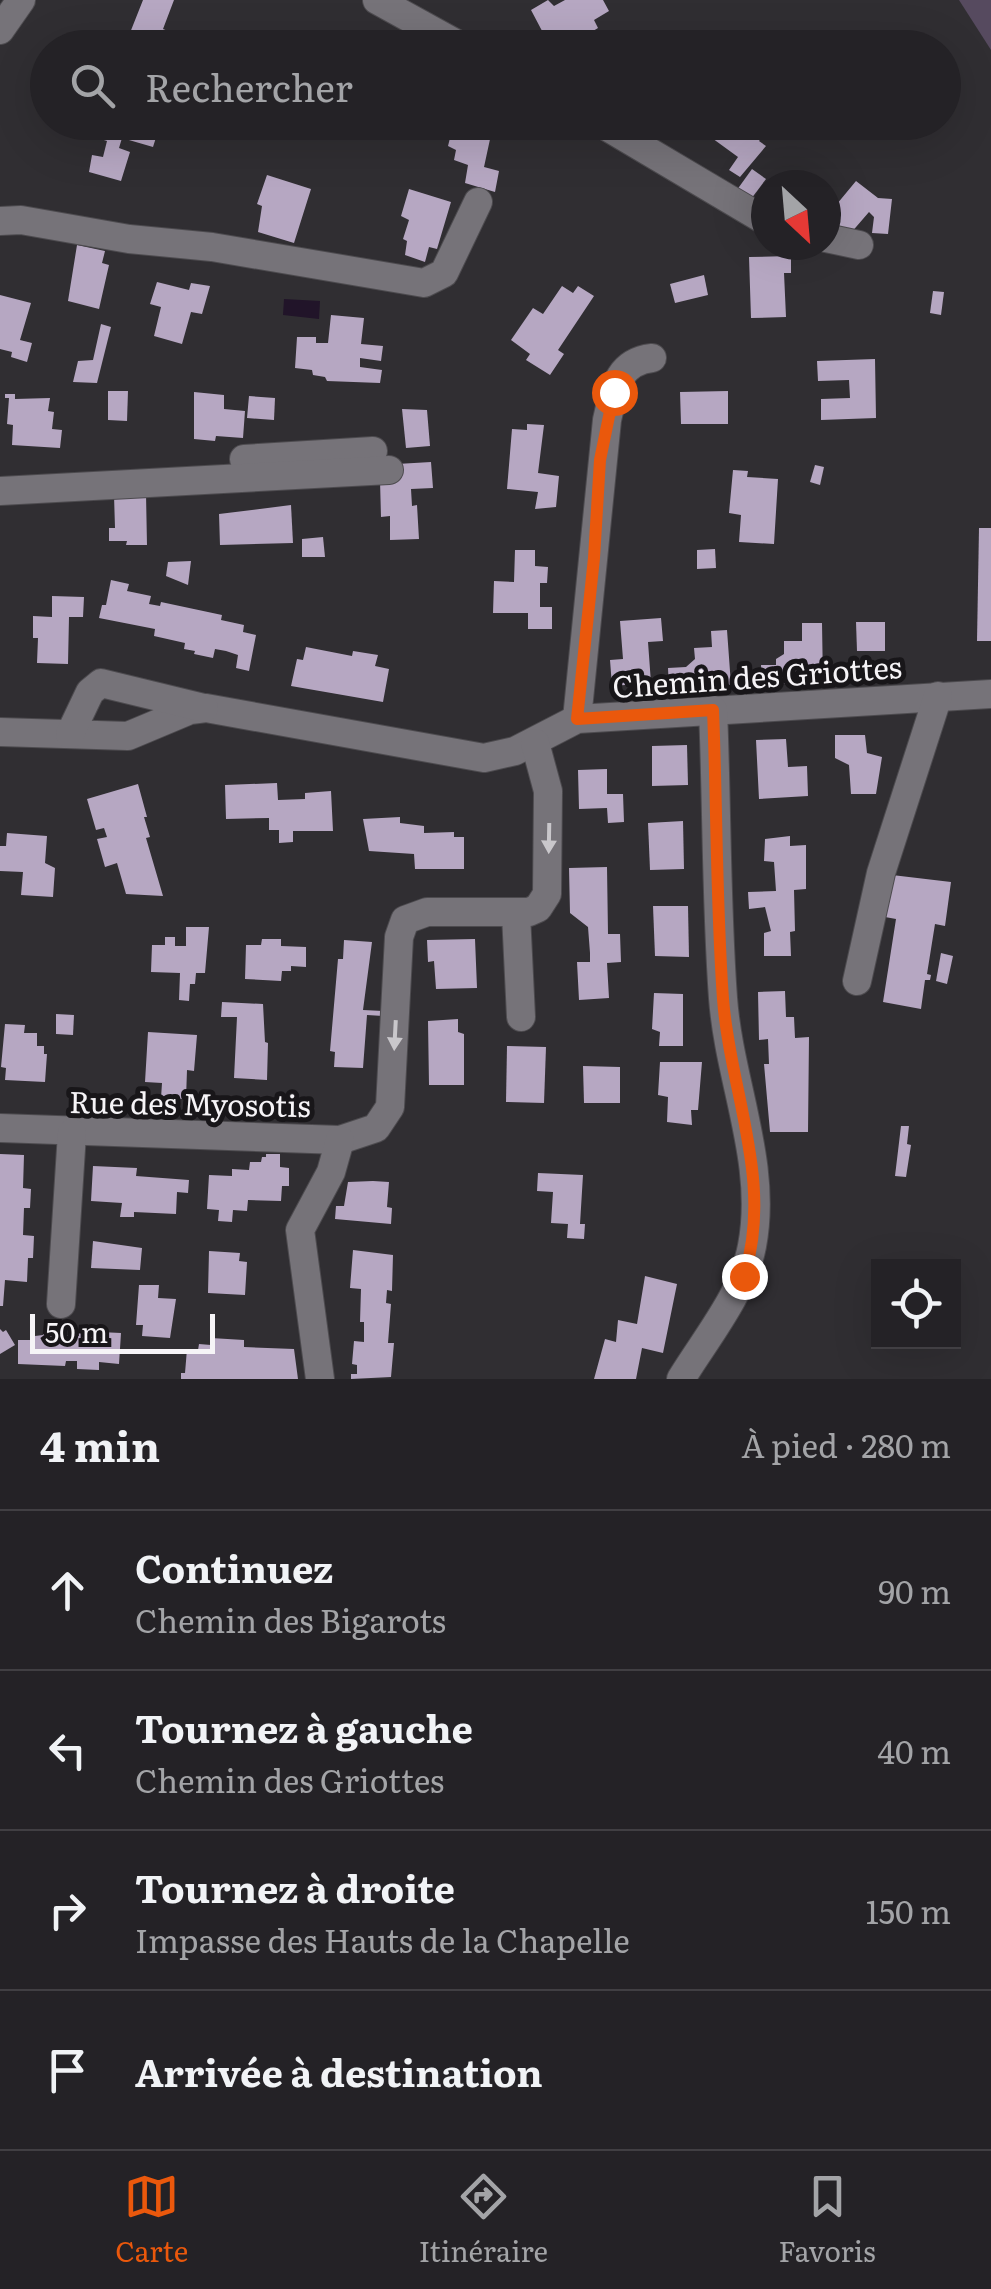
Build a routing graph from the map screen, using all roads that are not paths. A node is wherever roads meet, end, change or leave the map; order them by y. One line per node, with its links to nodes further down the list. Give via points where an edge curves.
1 (21, 0): 3 (street)
2 (377, 0): 4 (street)
3 (0, 30)
4 (431, 30)
5 (629, 140): 7 (street)
6 (478, 202): 8 (street, via 444,272 424,283)
7 (751, 212)
8 (0, 221)
9 (841, 241): 10 (street)
10 (859, 245)
11 (652, 358): 18 (street, via 631,362 619,376 607,420)
12 (381, 461): 13 (street)
13 (5, 482)
14 (991, 694): 15 (street, Chemin des Griottes)
15 (938, 696): 17 (street, Chemin des Griottes); 23 (street, via 882,873)
16 (206, 708): 20 (street, Chemin des Griottes, via 132,736); 20 (street, via 101,683); 21 (street, Chemin des Griottes, via 476,758 499,757)
17 (713, 710): 18 (street, Chemin des Griottes); 30 (street, via 723,1000 754,1166 755,1216 744,1276)
18 (577, 719): 21 (street, Chemin des Griottes)
19 (0, 732): 20 (street, Chemin des Griottes)
20 (70, 734)
21 (534, 742): 22 (street, one-way to 22, via 548,791 547,894 538,908)
22 (516, 914): 24 (street); 27 (street, Rue des Myosotis, one-way to 27, via 427,912 405,920 390,1106 376,1128)
23 (857, 981)
24 (521, 1018)
25 (0, 1128): 26 (street, Rue des Myosotis)
26 (72, 1133): 27 (street, Rue des Myosotis); 28 (street)
27 (340, 1140): 29 (street, via 300,1230)
28 (61, 1304)
29 (320, 1379)
30 (680, 1379)

